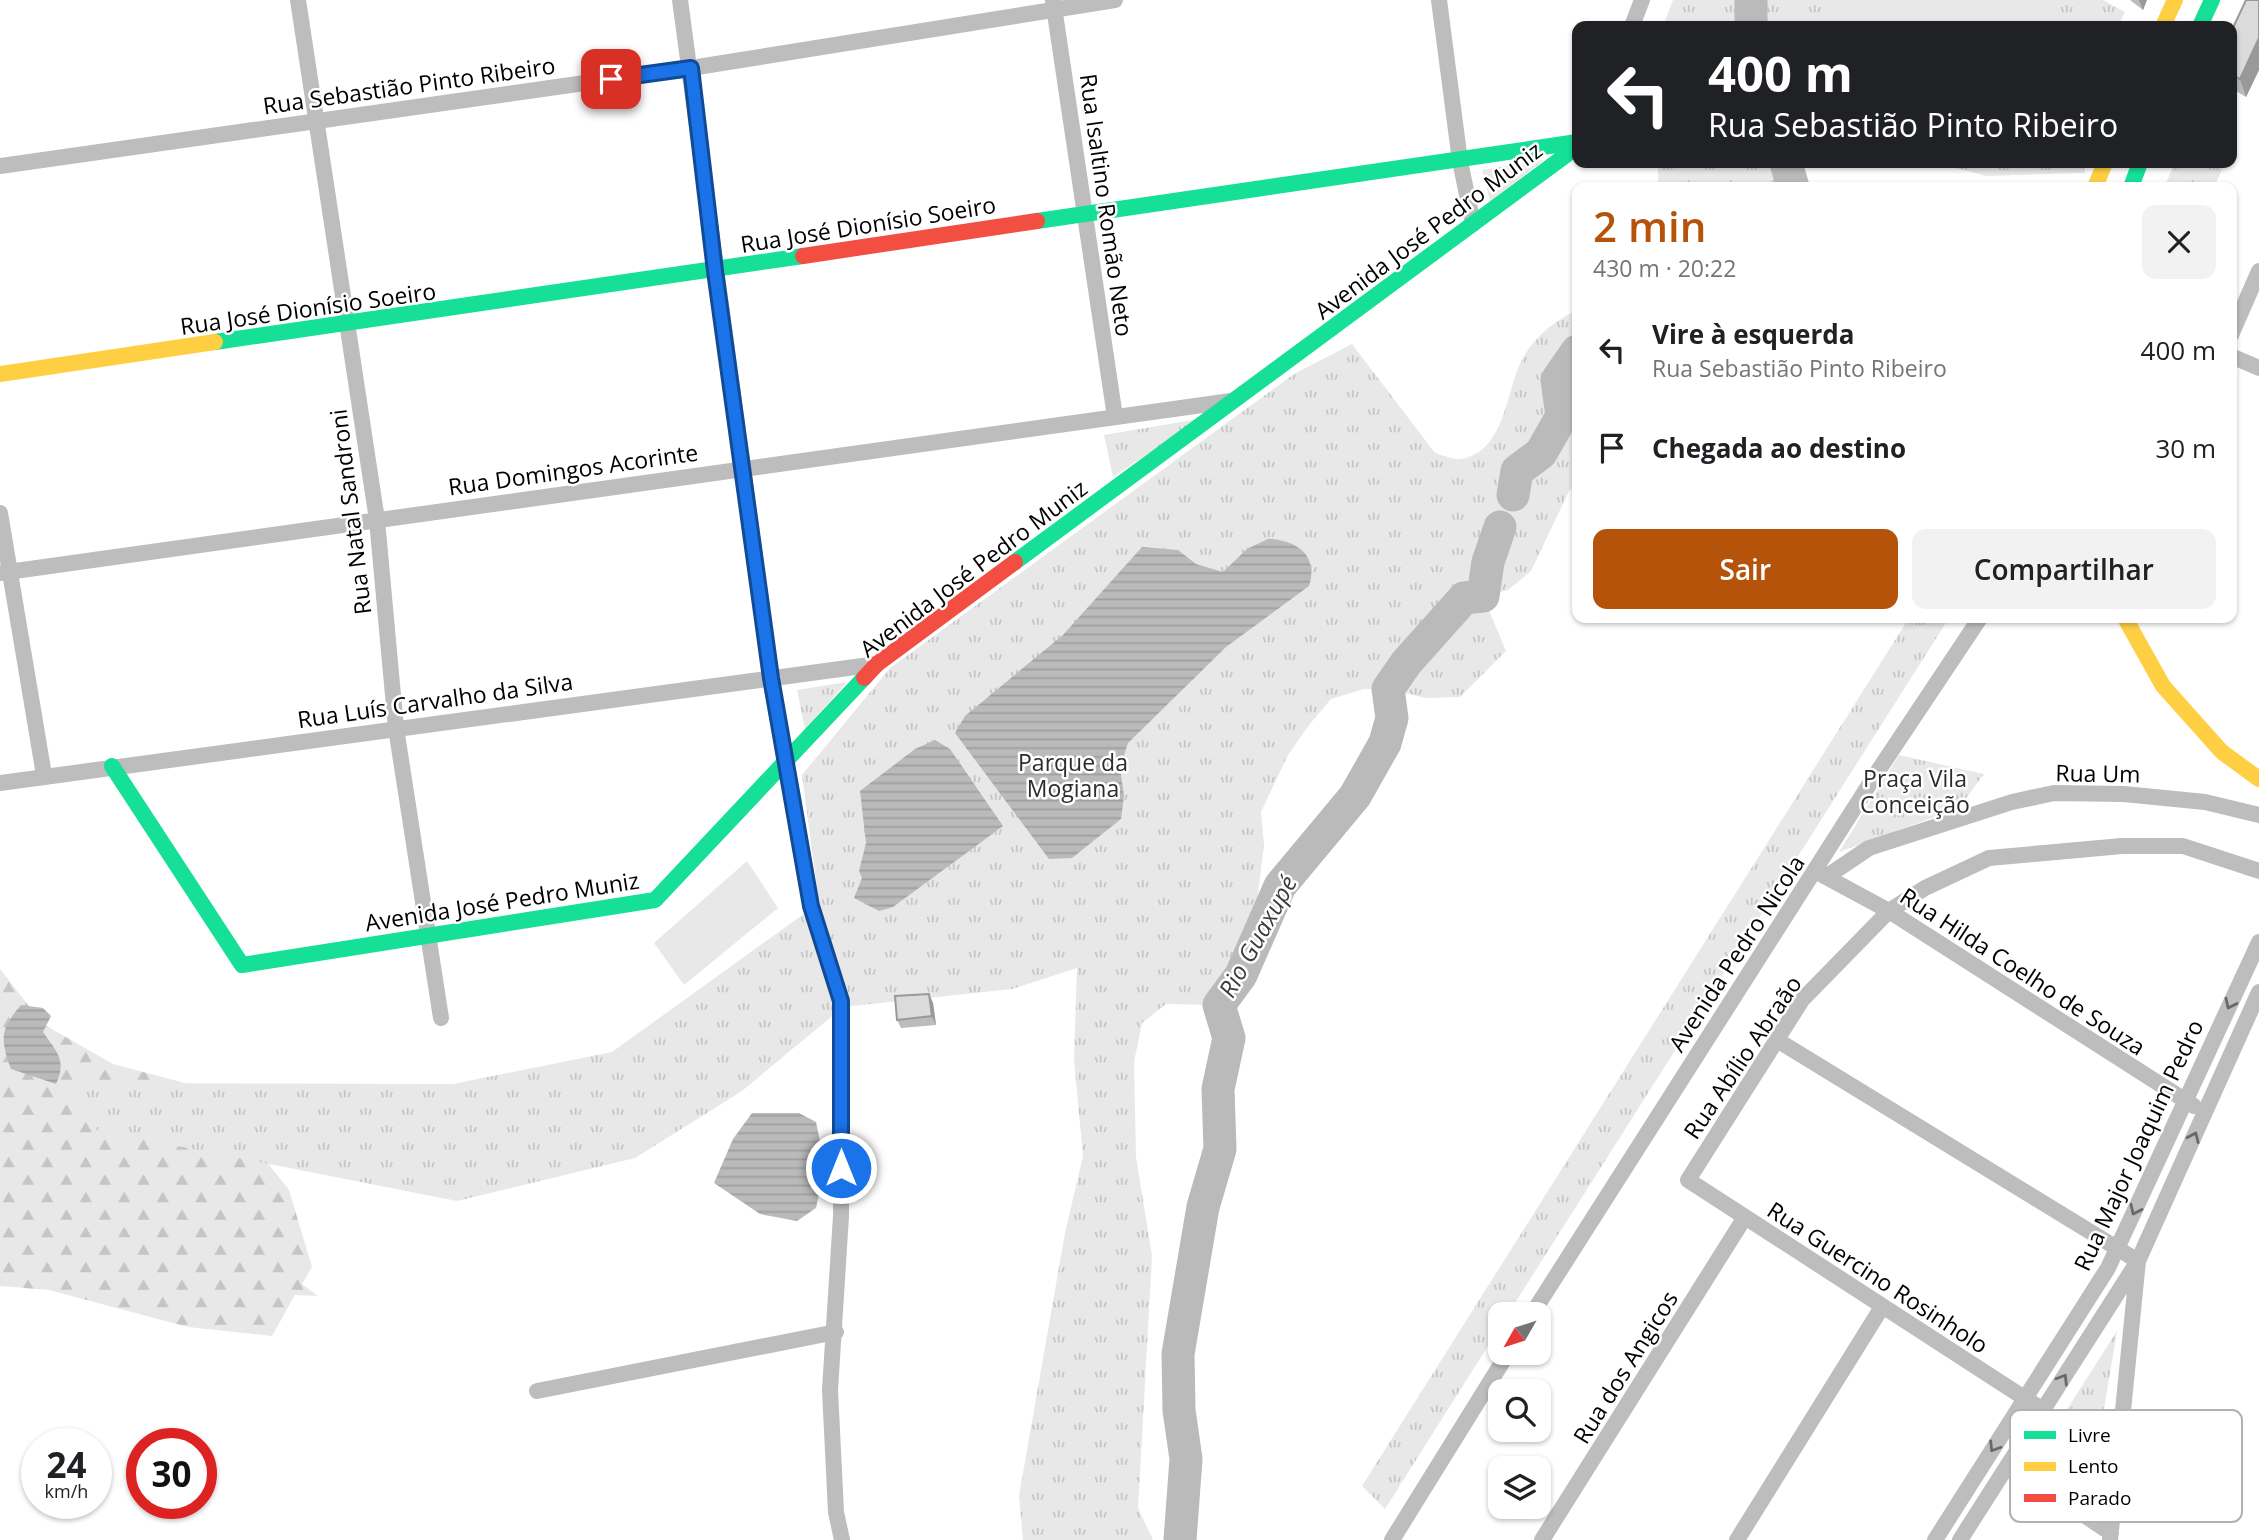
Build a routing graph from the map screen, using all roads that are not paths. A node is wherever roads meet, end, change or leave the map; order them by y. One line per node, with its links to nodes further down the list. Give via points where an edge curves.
1 (298, 0): 13 (street, Rua Natal Sandroni)
2 (680, 0): 12 (street)
3 (1115, 0): 8 (street, Rua Sebastião Pinto Ribeiro)
4 (1439, 0): 16 (street)
5 (1642, 0): 9 (street)
6 (2175, 0): 10 (street)
7 (2212, 0): 11 (street)
8 (1054, 6): 12 (street, Rua Sebastião Pinto Ribeiro); 18 (street, Rua Isaltino Romão Neto)
9 (1634, 21)
10 (2165, 21)
11 (2202, 21)
12 (691, 68): 13 (street, Rua Sebastião Pinto Ribeiro); 20 (street)
13 (318, 120): 17 (street, Rua Sebastião Pinto Ribeiro); 23 (street, Rua Natal Sandroni)
14 (1572, 143): 16 (street, Rua José Dionísio Soeiro)
15 (1572, 151): 19 (street, Avenida José Pedro Muniz)
16 (1460, 162): 18 (street, Rua José Dionísio Soeiro); 19 (street)
17 (0, 166)
18 (1084, 213): 20 (street, Rua José Dionísio Soeiro); 28 (street, Rua Isaltino Romão Neto)
19 (1473, 224): 27 (street, Avenida José Pedro Muniz)
20 (715, 271): 23 (street, Rua José Dionísio Soeiro); 29 (street)
21 (2259, 271): 22 (street)
22 (2237, 321)
23 (349, 325): 26 (street, Rua José Dionísio Soeiro); 31 (street, Rua Natal Sandroni)
24 (2237, 359): 25 (street)
25 (2259, 368)
26 (0, 374)
27 (1237, 400): 28 (street, Rua Domingos Acorinte); 35 (street, Avenida José Pedro Muniz)
28 (1115, 417): 29 (street, Rua Domingos Acorinte)
29 (742, 469): 31 (street, Rua Domingos Acorinte); 36 (street)
30 (0, 513): 32 (street)
31 (377, 520): 32 (street, Rua Domingos Acorinte); 37 (street, Rua Natal Sandroni)
32 (5, 572): 40 (street)
33 (1977, 623): 45 (street, Avenida Pedro Nicola)
34 (2128, 623): 41 (street, via 2163,686 2222,752)
35 (877, 664): 36 (street, Rua Luís Carvalho da Silva); 38 (street, Avenida José Pedro Muniz)
36 (771, 678): 37 (street, Rua Luís Carvalho da Silva); 38 (street)
37 (396, 728): 39 (street, Rua Luís Carvalho da Silva); 47 (street, Rua Natal Sandroni)
38 (786, 761): 47 (street, Avenida José Pedro Muniz, via 655,900); 60 (street, via 811,906 841,1001)
39 (113, 766): 40 (street, Rua Luís Carvalho da Silva); 47 (street, Avenida José Pedro Muniz, via 242,965)
40 (44, 775): 42 (street, Rua Luís Carvalho da Silva)
41 (2259, 779)
42 (0, 783)
43 (2259, 814): 45 (street, Rua Um, via 2204,802 2054,793 1869,848)
44 (2259, 871): 46 (street, Rua Abílio Abraão, via 2183,846 2064,849 1989,858 1925,887)
45 (1821, 874): 46 (street, Rua Hilda Coelho de Souza); 58 (street, Avenida Pedro Nicola)
46 (1889, 911): 51 (street, Rua Abílio Abraão, via 1802,1000); 52 (street, Rua Hilda Coelho de Souza)
47 (428, 935): 50 (street, Rua Natal Sandroni)
48 (2259, 942): 52 (street, Rua Major Joaquim Pedro, one-way to 52)
49 (2259, 992): 53 (street, Rua Major Joaquim Pedro)
50 (441, 1018)
51 (1777, 1040): 54 (street, Rua Abílio Abraão); 56 (street)
52 (2185, 1102): 53 (street, Rua Hilda Coelho de Souza); 56 (street, Rua Major Joaquim Pedro, one-way to 56)
53 (2205, 1112): 57 (street, Rua Major Joaquim Pedro, one-way to 53)
54 (1688, 1180): 55 (street, Rua Guercino Rosinholo)
55 (1745, 1217): 59 (street, Rua Guercino Rosinholo); 74 (street, Rua dos Angicos)
56 (2118, 1247): 57 (street); 63 (street, Rua Major Joaquim Pedro)
57 (2138, 1261): 65 (street, Rua Major Joaquim Pedro, one-way to 57); 66 (street)
58 (1540, 1302)
59 (1882, 1307): 63 (street, Rua Guercino Rosinholo); 75 (street)
60 (836, 1332): 62 (street); 72 (street, via 830,1390 836,1512)
61 (1501, 1365): 73 (street)
62 (537, 1391)
63 (2024, 1399): 64 (street, Rua Major Joaquim Pedro, one-way to 64); 65 (street, Rua Guercino Rosinholo)
64 (2017, 1410)
65 (2043, 1410)
66 (2123, 1410)
67 (2010, 1421): 76 (street, Rua Major Joaquim Pedro, one-way to 76)
68 (2010, 1462): 69 (street, Rua Major Joaquim Pedro)
69 (2008, 1465): 77 (street, Rua Major Joaquim Pedro)
70 (2089, 1522): 71 (street)
71 (2110, 1537)
72 (842, 1540)
73 (1392, 1540)
74 (1542, 1540)
75 (1737, 1540)
76 (1935, 1540)
77 (1960, 1540)

